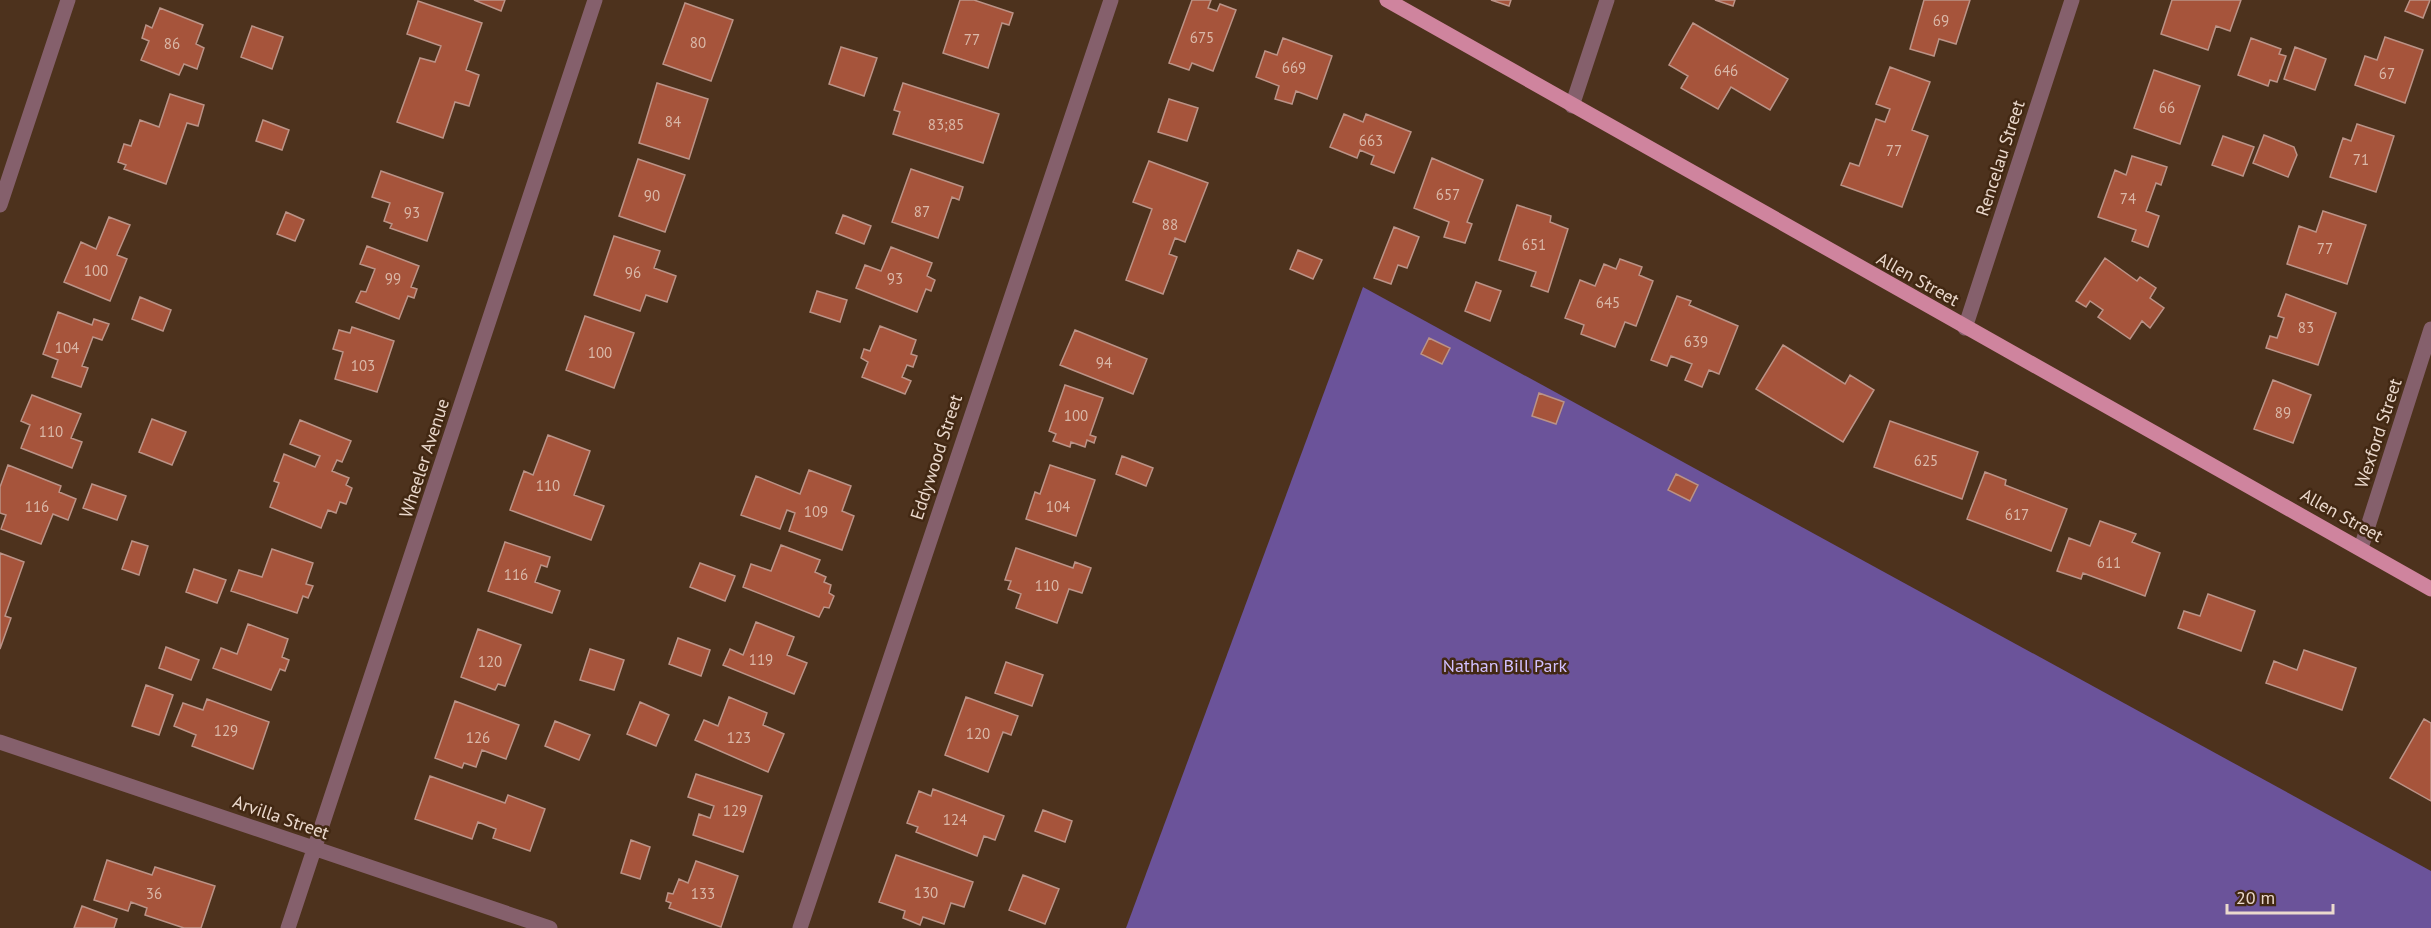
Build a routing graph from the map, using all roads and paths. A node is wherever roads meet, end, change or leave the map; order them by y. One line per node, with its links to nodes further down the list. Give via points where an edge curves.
1 (68, 0): 8 (street)
2 (595, 0): 14 (street, Wheeler Avenue)
3 (1111, 0): 17 (street, Eddywood Street)
4 (1386, 0): 7 (main road, Allen Street)
5 (1607, 0): 7 (street)
6 (2073, 0): 9 (street, Rencelau Street)
7 (1572, 106): 9 (main road, Allen Street)
8 (0, 205)
9 (1965, 327): 11 (main road, Allen Street)
10 (2431, 329): 11 (street, Wexford Street)
11 (2361, 548): 12 (main road, Allen Street)
12 (2431, 589)
13 (0, 742): 14 (street, Arvilla Street)
14 (315, 849): 15 (street, Wheeler Avenue); 16 (street, Arvilla Street)
15 (288, 928)
16 (549, 928)
17 (800, 928)

